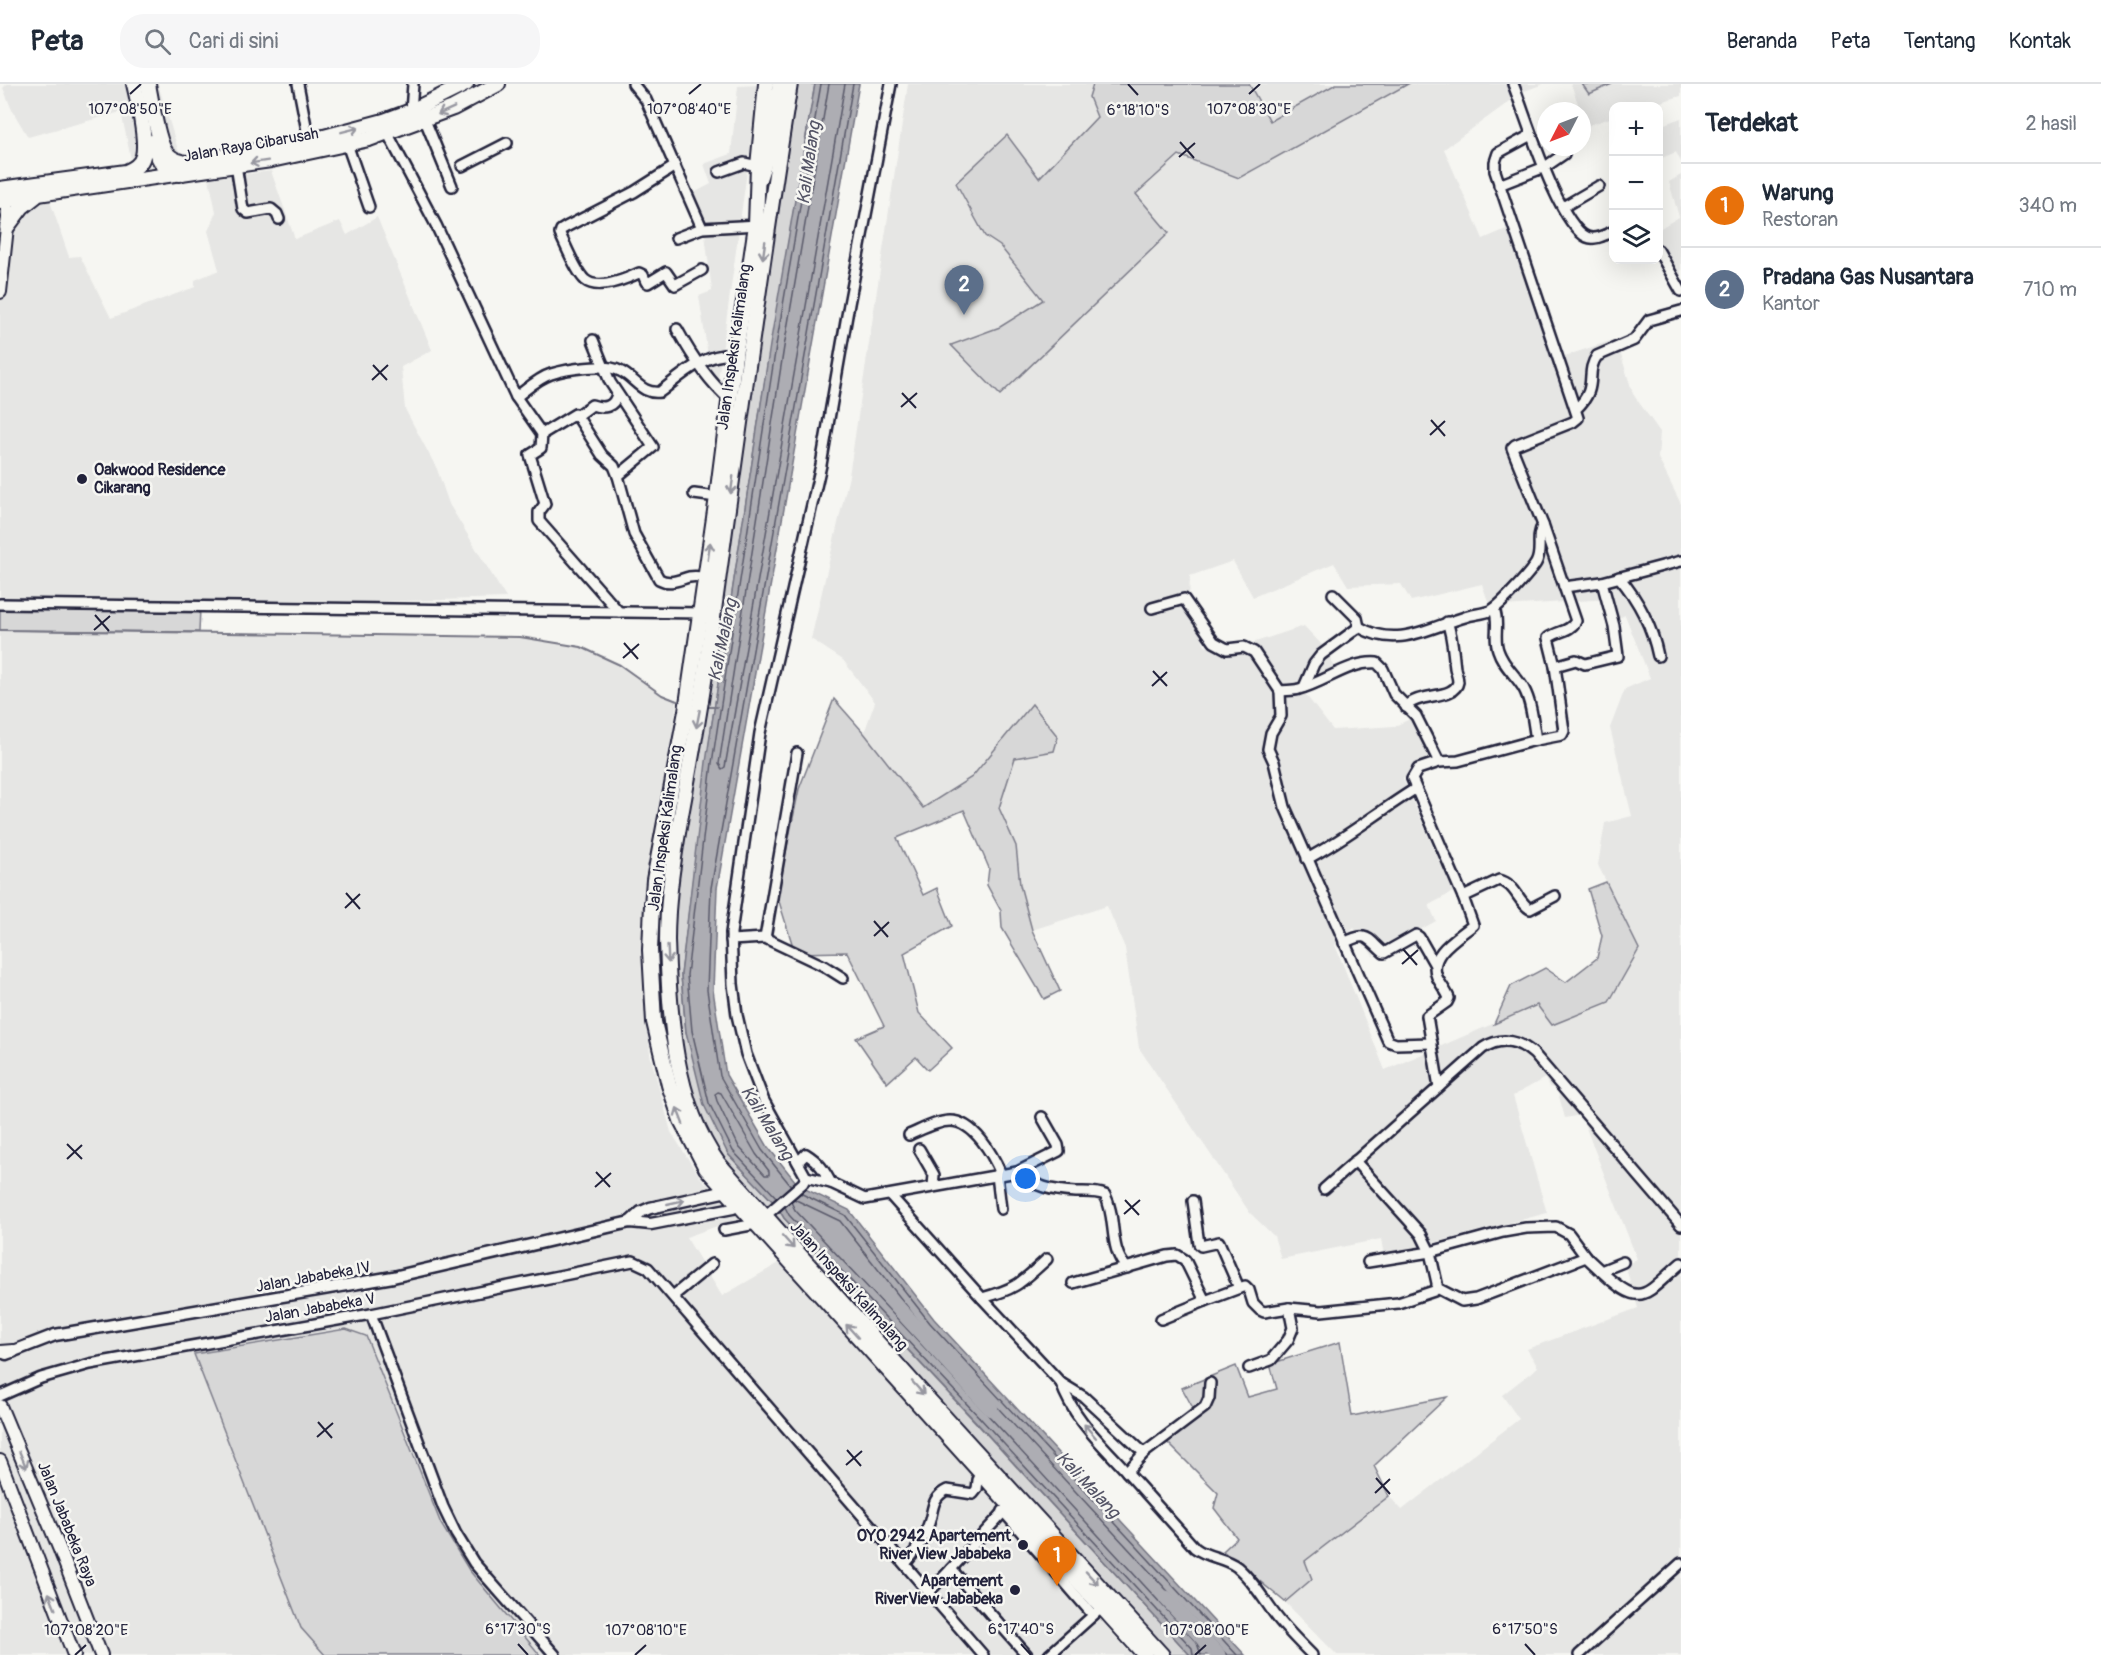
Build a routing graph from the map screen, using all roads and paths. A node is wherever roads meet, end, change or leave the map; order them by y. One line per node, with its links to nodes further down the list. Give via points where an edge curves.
1 (134, 84): 13 (main road)
2 (148, 84): 23 (main road, Jalan Raya Cibarusah)
3 (298, 84): 18 (street)
4 (413, 84): 14 (street)
5 (466, 84): 14 (main road, Jalan Raya Cibarusah)
6 (498, 84): 15 (main road, Jalan Raya Cibarusah, one-way to 15)
7 (633, 84): 26 (street, via 646,100)
8 (766, 84): 27 (main road, Jalan Inspeksi Kalimalang)
9 (779, 84): 21 (main road)
10 (790, 84): 36 (main road, Jalan Inspeksi Kalimalang)
11 (891, 84): 97 (street, via 821,465 760,733)
12 (1513, 84): 17 (street)
13 (140, 107): 23 (main road); 38 (main road, via 144,153 132,170)
14 (411, 111): 18 (main road, Jalan Raya Cibarusah, one-way to 14)
15 (424, 120): 16 (main road, Jalan Raya Cibarusah); 34 (street)
16 (388, 134): 20 (main road, Jalan Raya Cibarusah); 58 (street)
17 (1531, 135): 28 (street); 33 (street, via 1498,153 1495,162)
18 (309, 141): 23 (main road, Jalan Raya Cibarusah, via 190,163)
19 (507, 143): 25 (street)
20 (347, 144): 24 (main road, Jalan Raya Cibarusah, one-way to 24); 39 (street)
21 (768, 153): 32 (main road); 36 (main road)
22 (1561, 156): 28 (street)
23 (163, 158): 30 (main road, via 172,172); 31 (main road)
24 (236, 165): 30 (main road, Jalan Raya Cibarusah); 41 (street, via 245,212 271,209)
25 (462, 166)
26 (675, 166): 44 (street); 48 (street, via 560,234 583,278 592,284 639,273 648,283 666,272 675,285)
27 (758, 166): 29 (street, via 744,163); 32 (main road, Jalan Inspeksi Kalimalang)
28 (1545, 167): 33 (street); 40 (street)
29 (719, 172)
30 (180, 174): 31 (main road, Jalan Raya Cibarusah)
31 (134, 181): 37 (main road, Jalan Raya Cibarusah)
32 (758, 185): 43 (main road, Jalan Inspeksi Kalimalang)
33 (1499, 185): 60 (street)
34 (452, 186)
35 (1599, 186): 40 (street)
36 (772, 192): 43 (main road, Jalan Inspeksi Kalimalang)
37 (38, 194): 38 (main road, Jalan Raya Cibarusah); 42 (main road)
38 (4, 195): 42 (main road)
39 (369, 207)
40 (1563, 207): 45 (street, via 1570,222 1588,237)
41 (279, 219)
42 (5, 220): 50 (main road)
43 (762, 226): 44 (street); 54 (main road, Jalan Inspeksi Kalimalang)
44 (702, 228): 46 (street)
45 (1609, 233)
46 (676, 238)
47 (1663, 257): 49 (street)
48 (702, 270)
49 (1681, 291)
50 (0, 292)
51 (1681, 311): 60 (street, via 1649,320 1635,339 1597,356 1592,365 1590,392)
52 (677, 329): 55 (street)
53 (593, 340): 56 (street)
54 (742, 356): 55 (street, via 722,355); 59 (main road, Jalan Inspeksi Kalimalang); 63 (main road, Jalan Inspeksi Kalimalang)
55 (697, 363): 56 (street, via 656,393 644,390 620,370); 59 (street)
56 (602, 366): 57 (street); 58 (street, via 550,374)
57 (617, 394): 61 (street, via 608,406 592,405); 64 (street, via 653,447)
58 (516, 398): 62 (street)
59 (730, 400): 63 (main road, Jalan Inspeksi Kalimalang)
60 (1576, 409): 68 (street, via 1578,418 1573,422 1512,448)
61 (577, 416): 62 (street); 64 (street)
62 (542, 434): 78 (street, via 541,448 530,455 545,504 539,521)
63 (730, 447): 66 (main road, Jalan Inspeksi Kalimalang); 67 (main road, Jalan Inspeksi Kalimalang, one-way to 67)
64 (618, 476): 70 (street, via 634,534 659,579 667,582)
65 (694, 494): 66 (street)
66 (717, 497): 67 (main road, Jalan Inspeksi Kalimalang)
67 (720, 524): 70 (main road, Jalan Inspeksi Kalimalang, one-way to 67); 79 (main road, Jalan Inspeksi Kalimalang)
68 (1543, 525): 73 (street); 77 (street, via 1536,563)
69 (1681, 561): 71 (street)
70 (705, 577): 79 (main road, Jalan Inspeksi Kalimalang)
71 (1619, 578): 72 (street); 82 (street, via 1649,622)
72 (1602, 582): 73 (street); 83 (street, via 1618,656)
73 (1564, 586): 83 (street, via 1576,621 1568,630 1548,638)
74 (1333, 594): 81 (street, via 1357,618)
75 (0, 604): 78 (street)
76 (1152, 608): 85 (street, via 1184,599 1214,642 1227,649 1244,647 1254,652)
77 (1494, 609): 80 (street); 87 (street, via 1498,651 1525,690)
78 (619, 612): 79 (street)
79 (707, 613): 94 (main road, Jalan Inspeksi Kalimalang, via 654,880); 95 (main road, Jalan Inspeksi Kalimalang, one-way to 95, via 700,712)
80 (1448, 622): 81 (street, via 1392,637 1377,636); 86 (street, via 1457,684 1446,693 1414,699)
81 (1359, 627): 84 (street, via 1321,655)
82 (1659, 656)
83 (1556, 666): 87 (street, via 1564,731 1560,736)
84 (1304, 687): 85 (street); 86 (street, via 1356,665 1377,663)
85 (1280, 691): 91 (street, via 1281,716 1268,749 1285,807)
86 (1406, 707): 89 (street, via 1416,716)
87 (1536, 740): 89 (street, via 1458,761)
88 (797, 753): 96 (street)
89 (1439, 762): 90 (street, via 1418,770 1412,779)
90 (1415, 789): 91 (street); 93 (street)
91 (1307, 859): 98 (street)
92 (1555, 896): 93 (street, via 1530,909 1508,883 1499,880)
93 (1463, 897): 99 (street, via 1473,925 1443,950)
94 (652, 911): 95 (main road); 109 (main road, Jalan Inspeksi Kalimalang, one-way to 94, via 703,1162 690,1140 669,1085 654,1022)
95 (668, 912): 109 (main road, Jalan Inspeksi Kalimalang, one-way to 109, via 672,1015 681,1077)
96 (765, 938): 97 (street); 100 (street)
97 (731, 940): 107 (street, via 736,1005 746,1054 764,1101)
98 (1344, 943): 99 (street, via 1363,937 1384,953 1416,935); 101 (street, via 1388,1041)
99 (1435, 965): 101 (street, via 1449,998 1427,1016)
100 (843, 978)
101 (1432, 1043): 102 (street)
102 (1439, 1087): 106 (street); 122 (street, via 1492,1042 1513,1041 1525,1046)
103 (1042, 1117): 108 (street, via 1059,1150)
104 (909, 1135): 110 (street, via 947,1121 961,1123 982,1141)
105 (919, 1149): 113 (street, via 934,1175)
106 (1356, 1161): 115 (street); 124 (street, via 1421,1234)
107 (798, 1162): 111 (street); 112 (street, via 806,1154 815,1160)
108 (1017, 1172): 110 (street); 131 (street, via 1044,1188 1105,1195 1118,1255)
109 (718, 1173): 114 (main road, Jalan Inspeksi Kalimalang)
110 (999, 1174): 113 (street); 119 (street)
111 (804, 1181): 112 (street); 120 (street)
112 (831, 1184): 116 (street, via 865,1199)
113 (933, 1186): 116 (street)
114 (731, 1187): 118 (main road, Jalan Inspeksi Kalimalang); 121 (street, Jalan Jababeka IV, one-way to 114, via 650,1208)
115 (1324, 1189)
116 (890, 1195): 137 (street)
117 (1193, 1201): 134 (street, via 1199,1245 1219,1242)
118 (745, 1202): 120 (main road, Jalan Inspeksi Kalimalang); 121 (street, Jalan Jababeka IV, via 651,1224)
119 (1001, 1209)
120 (760, 1220): 123 (street); 153 (main road, Jalan Inspeksi Kalimalang, one-way to 120); 167 (main road, Jalan Inspeksi Kalimalang, one-way to 167)
121 (630, 1222): 142 (street, Jalan Jababeka IV, via 393,1278 55,1335)
122 (1681, 1224)
123 (724, 1230)
124 (1430, 1252): 125 (street, via 1503,1232 1556,1227 1569,1234); 127 (street); 135 (street)
125 (1586, 1257): 132 (street); 135 (street, via 1476,1299 1462,1300)
126 (1047, 1259): 137 (street, via 1018,1285)
127 (1368, 1262)
128 (1623, 1262): 132 (street)
129 (1681, 1263): 132 (street, via 1642,1294 1626,1293)
130 (712, 1264): 136 (street)
131 (1127, 1268): 133 (street); 138 (street, via 1167,1256 1181,1256)
132 (1601, 1271)
133 (1072, 1283)
134 (1239, 1288): 138 (street); 139 (street, via 1248,1288 1253,1303 1264,1312)
135 (1437, 1288): 139 (street, via 1398,1303 1320,1311)
136 (673, 1296): 140 (street, Jalan Jababeka V, via 648,1268 628,1262); 156 (street)
137 (981, 1298): 146 (street)
138 (1205, 1301): 141 (street)
139 (1289, 1308): 145 (street, via 1293,1328 1288,1340 1272,1360)
140 (371, 1314): 148 (street, Jalan Jababeka V, via 90,1364 41,1378); 162 (street, via 456,1534 474,1563)
141 (1161, 1319)
142 (13, 1351): 143 (main road); 144 (street, Jalan Jababeka IV)
143 (0, 1352)
144 (0, 1357)
145 (1249, 1368)
146 (1061, 1383): 150 (street, via 1084,1397); 152 (street, one-way to 146, via 1073,1411)
147 (1210, 1383): 150 (street, via 1205,1407)
148 (0, 1396)
149 (0, 1406): 161 (main road, Jalan Jababeka Raya, one-way to 161)
150 (1144, 1453): 152 (street)
151 (0, 1461): 160 (main road, one-way to 151)
152 (1127, 1472): 168 (street, via 1195,1548 1204,1555 1224,1559 1245,1575)
153 (983, 1476): 154 (main road, Jalan Inspeksi Kalimalang); 156 (street, via 973,1494 947,1490 938,1495 923,1538)
154 (1007, 1508): 157 (street); 159 (main road, Jalan Inspeksi Kalimalang)
155 (1681, 1563): 169 (street)
156 (905, 1564): 158 (street)
157 (951, 1569): 158 (street); 164 (street)
158 (929, 1592): 163 (street)
159 (1098, 1611): 165 (street); 166 (main road, Jalan Inspeksi Kalimalang)
160 (74, 1655)
161 (101, 1655)
162 (555, 1655)
163 (983, 1655)
164 (1027, 1655)
165 (1049, 1655)
166 (1145, 1655)
167 (1162, 1655)
168 (1312, 1655)
169 (1579, 1655)

